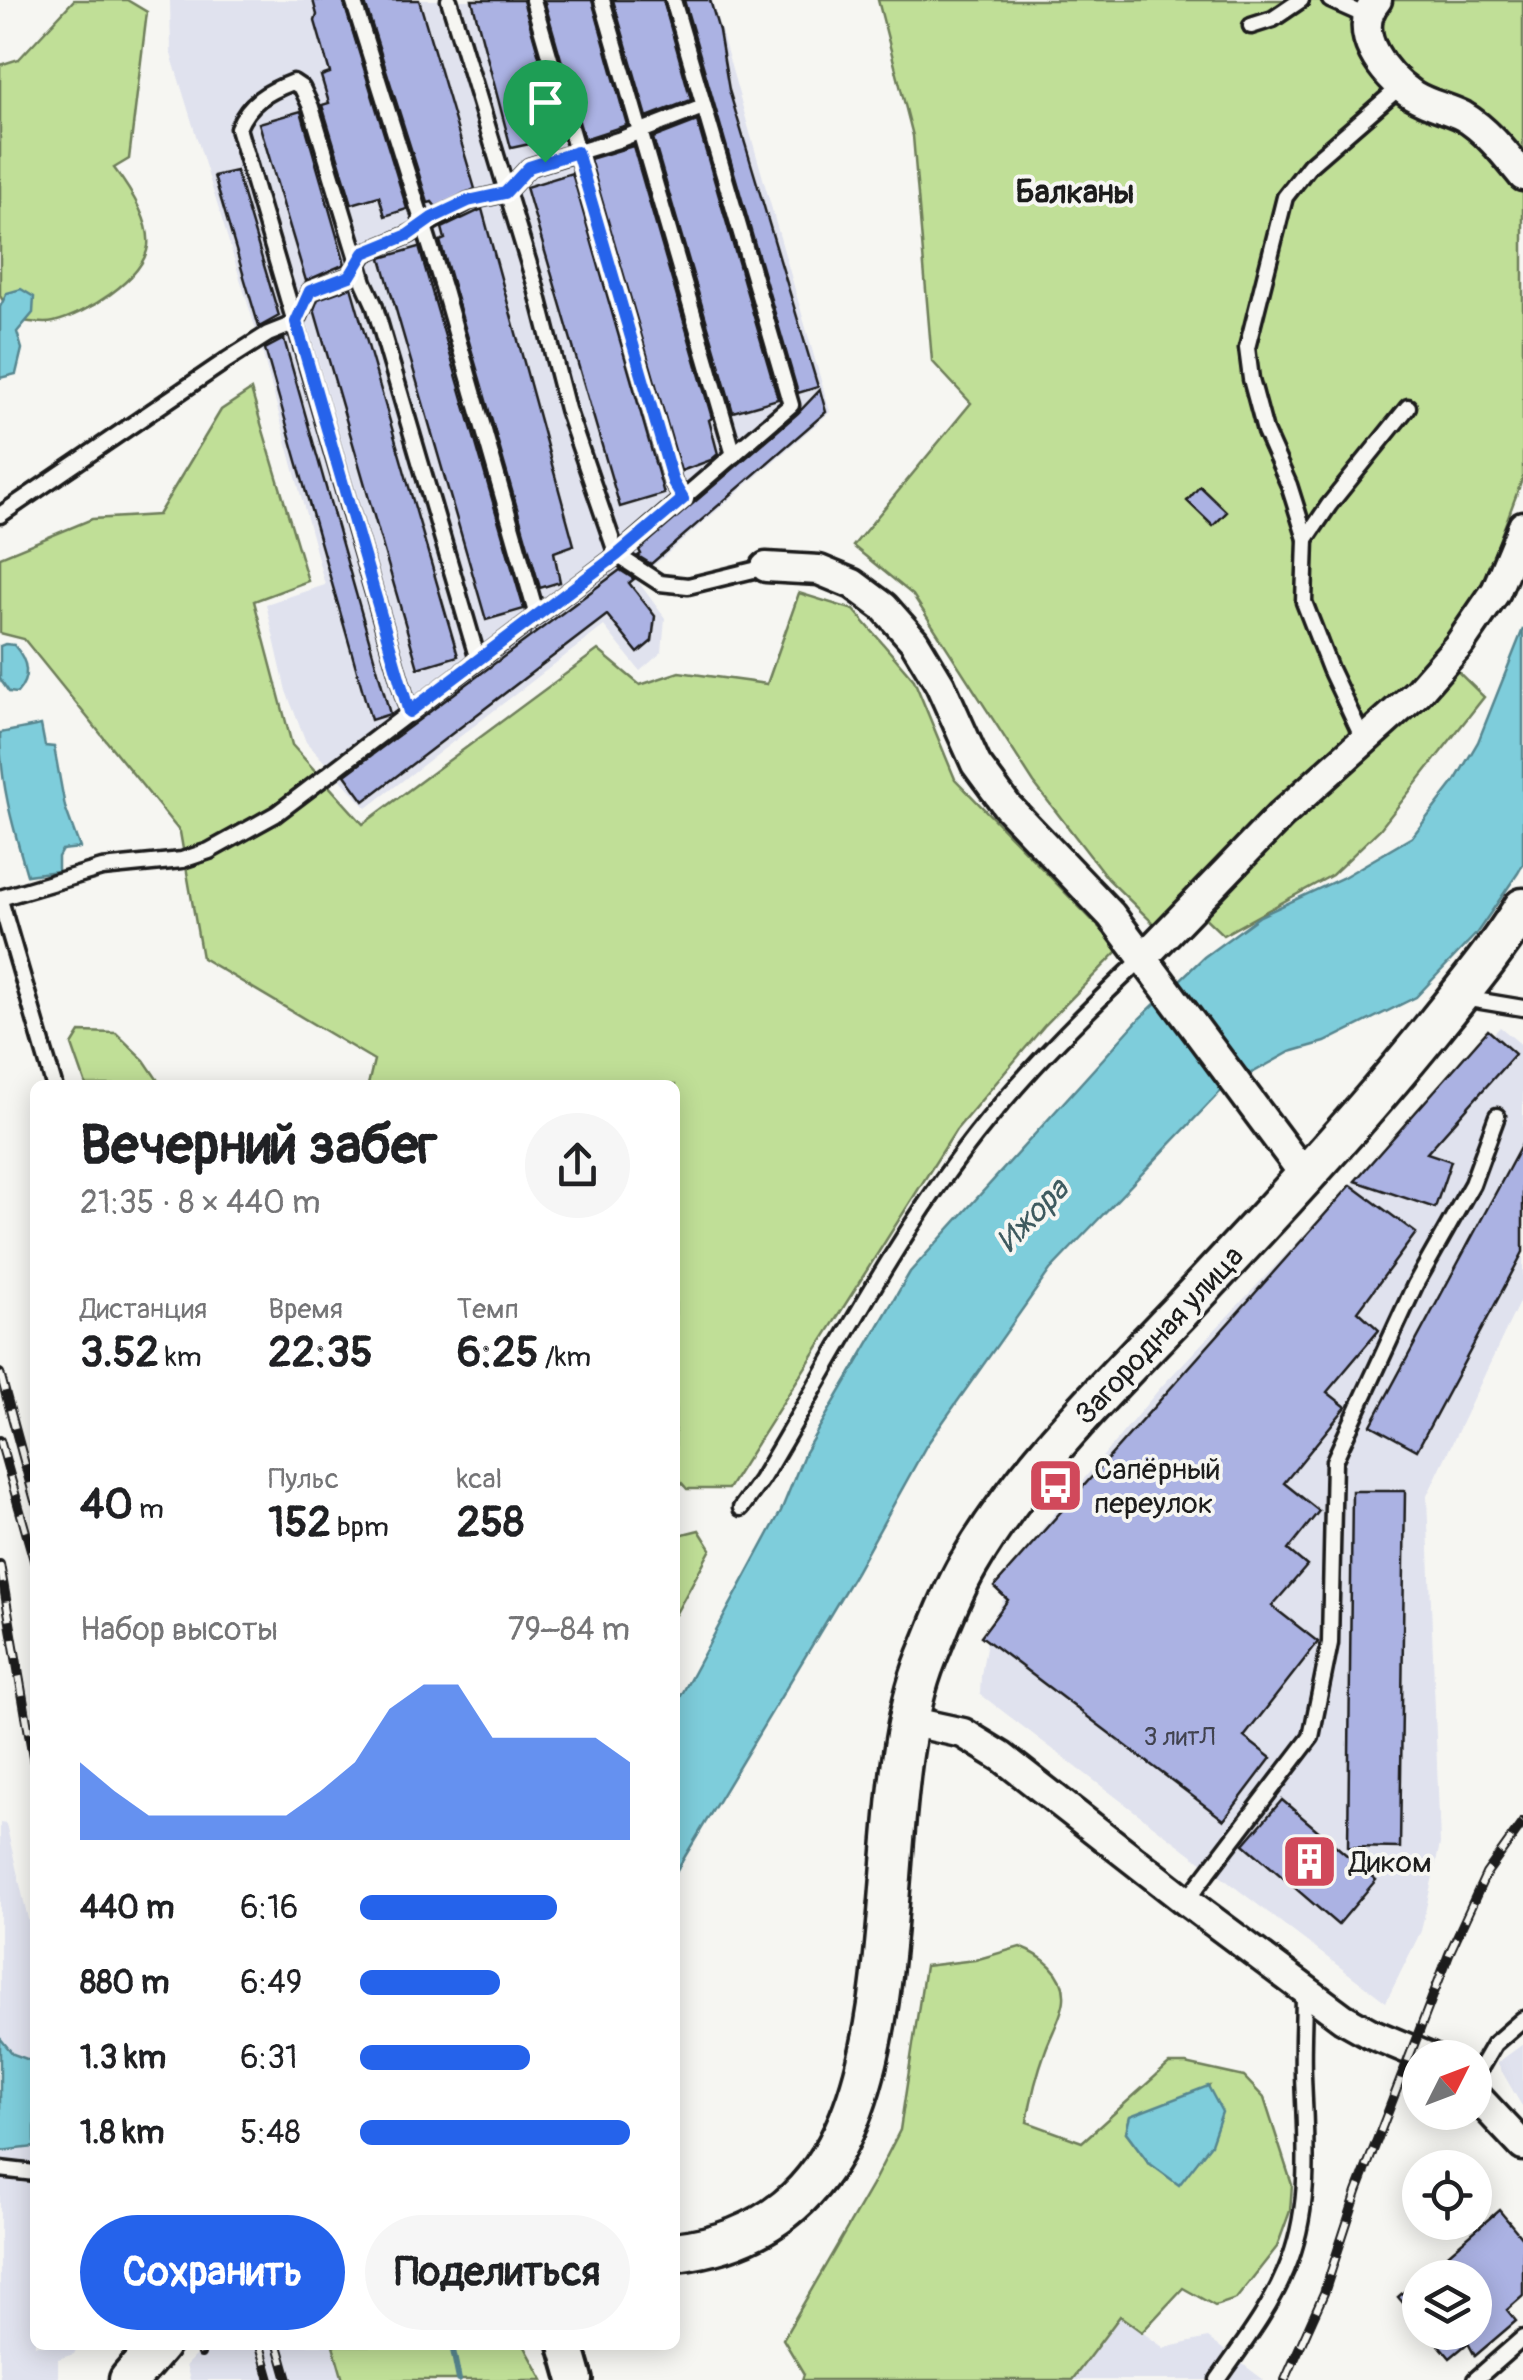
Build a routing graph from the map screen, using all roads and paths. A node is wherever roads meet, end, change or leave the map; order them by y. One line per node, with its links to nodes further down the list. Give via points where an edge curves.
1 (353, 0): 16 (lane)
2 (449, 0): 15 (lane)
3 (532, 0): 13 (lane)
4 (602, 0): 12 (lane)
5 (673, 0): 11 (lane)
6 (1301, 0): 9 (lane)
7 (1330, 0): 8 (lane)
8 (1372, 8): 10 (street, via 1364,30)
9 (1251, 26)
10 (1402, 86): 14 (street, via 1476,126); 24 (lane, via 1310,165 1285,197 1254,314 1247,348 1251,379)
11 (703, 106): 12 (lane); 20 (lane, via 792,405)
12 (640, 130): 13 (lane); 20 (lane)
13 (577, 152): 15 (lane, via 529,167); 21 (lane)
14 (1523, 176)
15 (505, 193): 16 (lane, via 468,201); 25 (lane)
16 (423, 225): 17 (lane, via 364,253); 27 (lane)
17 (358, 264): 18 (lane, via 350,276 310,291); 18 (lane, via 312,107 293,82 272,90 246,108 238,128); 28 (lane)
18 (296, 322): 22 (lane, via 227,360); 29 (lane)
19 (1408, 407): 24 (lane)
20 (734, 455): 21 (lane)
21 (683, 499): 25 (lane)
22 (0, 515)
23 (1523, 526): 30 (street, via 1496,591 1459,645)
24 (1306, 539): 30 (lane, via 1304,602)
25 (617, 555): 26 (lane, via 660,583 688,586); 27 (lane)
26 (766, 567): 33 (street, via 819,570 884,607 940,684 976,764)
27 (537, 616): 28 (lane)
28 (478, 660): 29 (lane)
29 (409, 712): 31 (lane, via 276,814 210,851 102,868)
30 (1364, 742): 33 (street, via 1280,816)
31 (0, 899): 36 (lane)
32 (1523, 908): 34 (main road, Загородная улица)
33 (1143, 958): 38 (street); 39 (lane, via 1040,1058 974,1138)
34 (1458, 997): 35 (lane); 38 (main road, Загородная улица)
35 (1523, 1008)
36 (53, 1080)
37 (1497, 1116): 41 (lane, via 1472,1184 1415,1286 1334,1460 1330,1643 1311,1737)
38 (1306, 1177): 40 (main road, Загородная улица, via 1131,1362 1002,1515 944,1615)
39 (741, 1508)
40 (908, 1721): 41 (street, via 962,1733 1002,1756); 50 (main road, Загородная улица, via 873,2032 853,2112 821,2173 795,2202 729,2240)
41 (1186, 1901): 42 (street)
42 (1304, 1989): 44 (street); 56 (lane, via 1303,2213 1265,2315)
43 (1523, 2019): 45 (lane)
44 (1402, 2046)
45 (1492, 2047)
46 (1492, 2113): 47 (street)
47 (1523, 2146)
48 (0, 2169): 49 (lane)
49 (30, 2172)
50 (680, 2246)
51 (1523, 2338): 57 (lane)
52 (155, 2350): 54 (main road)
53 (567, 2350): 55 (street)
54 (130, 2380)
55 (576, 2380)
56 (1218, 2380)
57 (1475, 2380)

